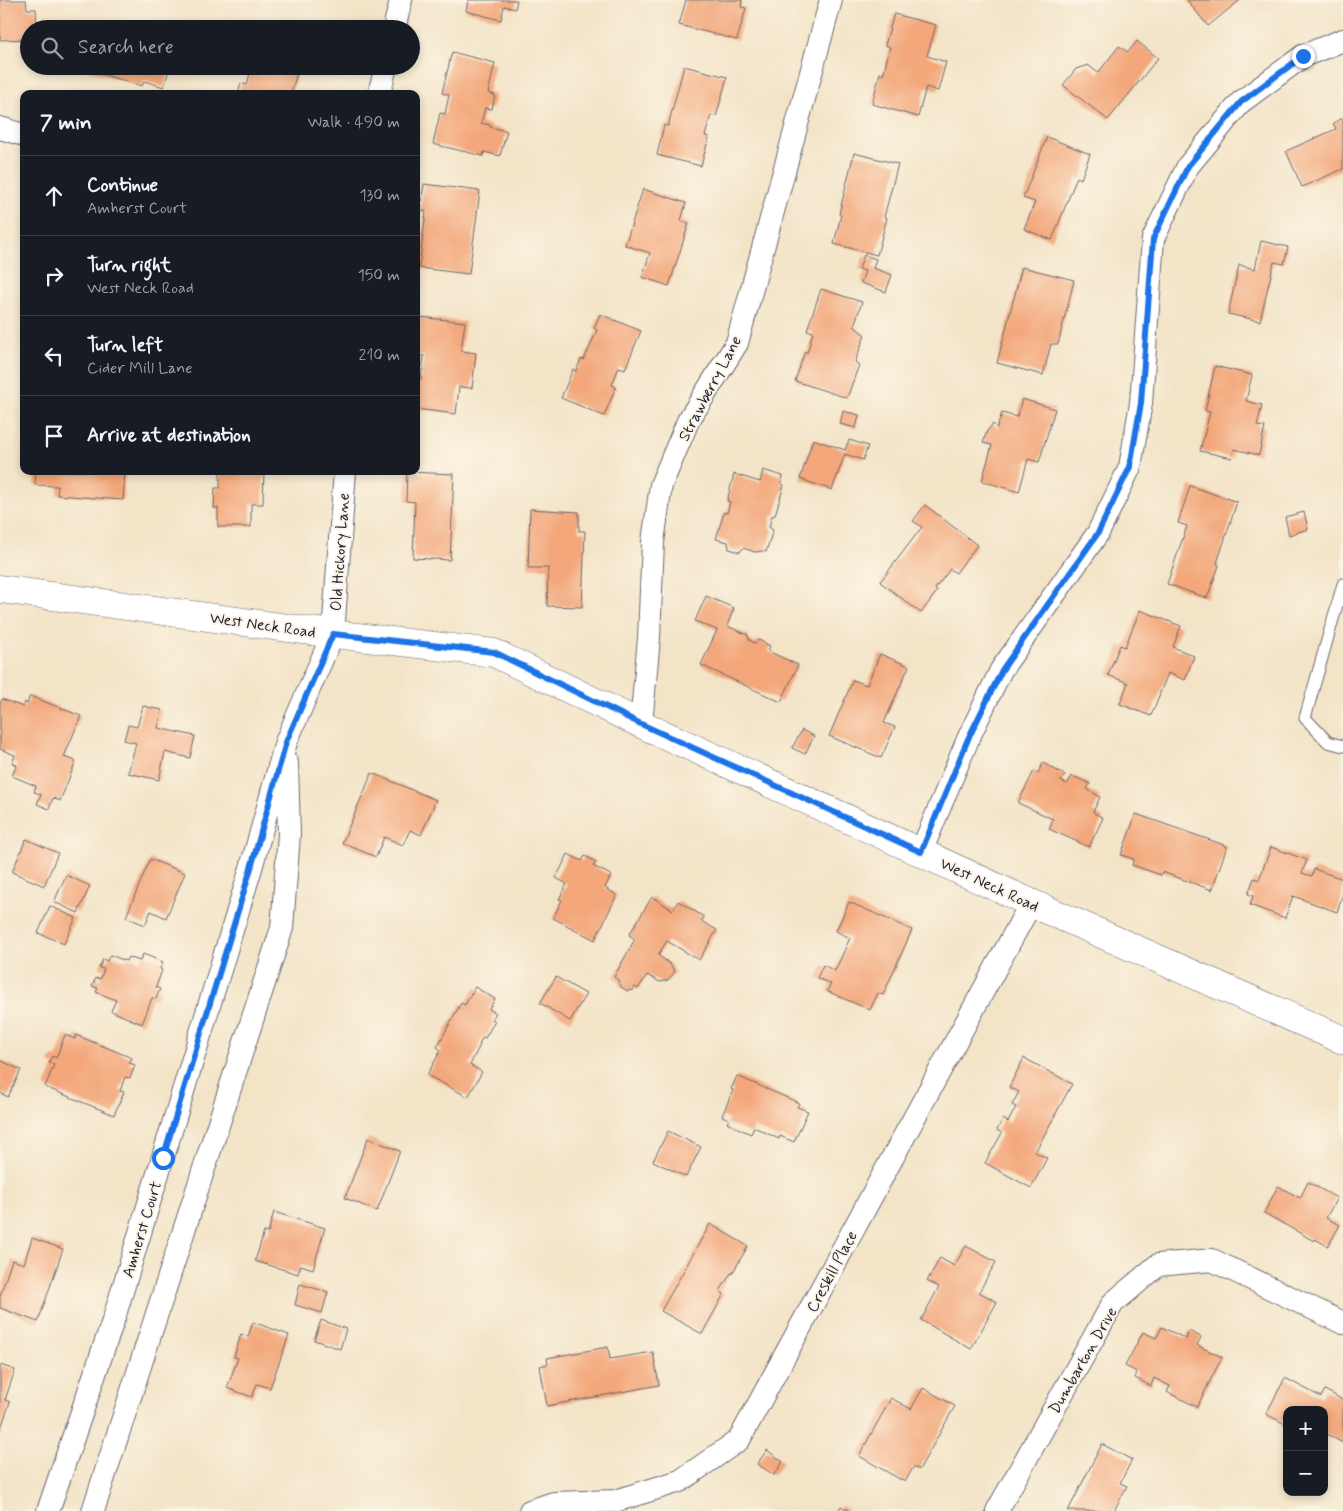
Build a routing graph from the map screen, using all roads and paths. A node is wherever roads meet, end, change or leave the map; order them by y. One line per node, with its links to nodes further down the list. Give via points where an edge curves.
1 (401, 0): 3 (street)
2 (830, 0): 13 (street, Strawberry Lane, via 736,343 688,421 661,484 653,542)
3 (396, 20)
4 (1343, 40): 16 (street, via 1303,56 1241,102 1188,166 1153,239 1141,403 1130,467 1098,533 1002,670 968,739)
5 (384, 75): 6 (street)
6 (381, 90)
7 (0, 128): 8 (street)
8 (20, 134)
9 (345, 475): 12 (street, Old Hickory Lane)
10 (1343, 584): 15 (lane, via 1305,718 1328,742)
11 (0, 589): 12 (street, West Neck Road)
12 (333, 634): 13 (street, West Neck Road, via 494,652); 14 (street, Amherst Court)
13 (641, 724): 16 (street, West Neck Road)
14 (286, 742): 20 (street, Amherst Court, via 251,868 114,1318); 21 (street, Amherst Court, via 289,834 282,928)
15 (1343, 746)
16 (921, 852): 17 (street, West Neck Road)
17 (1030, 903): 18 (street, West Neck Road); 22 (street, Creskill Place, via 739,1440 680,1481 615,1501 554,1503)
18 (1343, 1040)
19 (1343, 1323): 23 (street, Dumbarton Drive, via 1212,1260 1158,1265 1113,1304)
20 (48, 1511)
21 (93, 1511)
22 (530, 1511)
23 (997, 1511)

